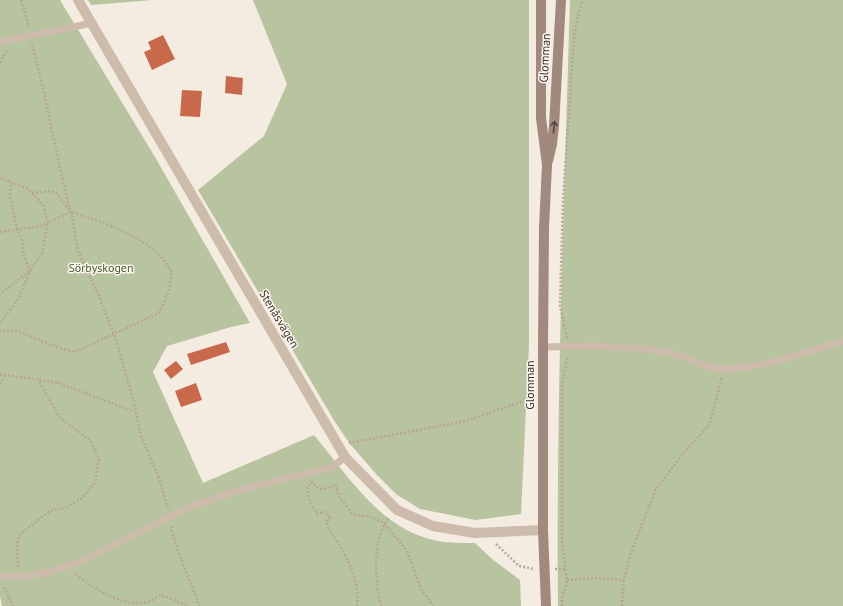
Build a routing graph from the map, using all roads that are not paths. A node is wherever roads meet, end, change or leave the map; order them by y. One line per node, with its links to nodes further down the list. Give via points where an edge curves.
1 (78, 0): 4 (street, Stenåsvägen)
2 (541, 0): 6 (main road, Glomman, via 541,118)
3 (561, 0): 6 (main road, Glomman, one-way to 3, via 554,126)
4 (92, 23): 5 (lane); 9 (street, Stenåsvägen)
5 (0, 42)
6 (547, 165): 8 (main road, Glomman)
7 (843, 342): 8 (lane, via 749,368 724,369 711,368 669,353 629,347)
8 (543, 347): 10 (main road, Glomman)
9 (345, 457): 10 (street, Stenåsvägen, via 397,510 433,526 475,533); 11 (lane, via 331,468 223,496 191,507 68,567 18,578)
10 (543, 530): 12 (main road, Glomman)
11 (0, 578)
12 (546, 606)

